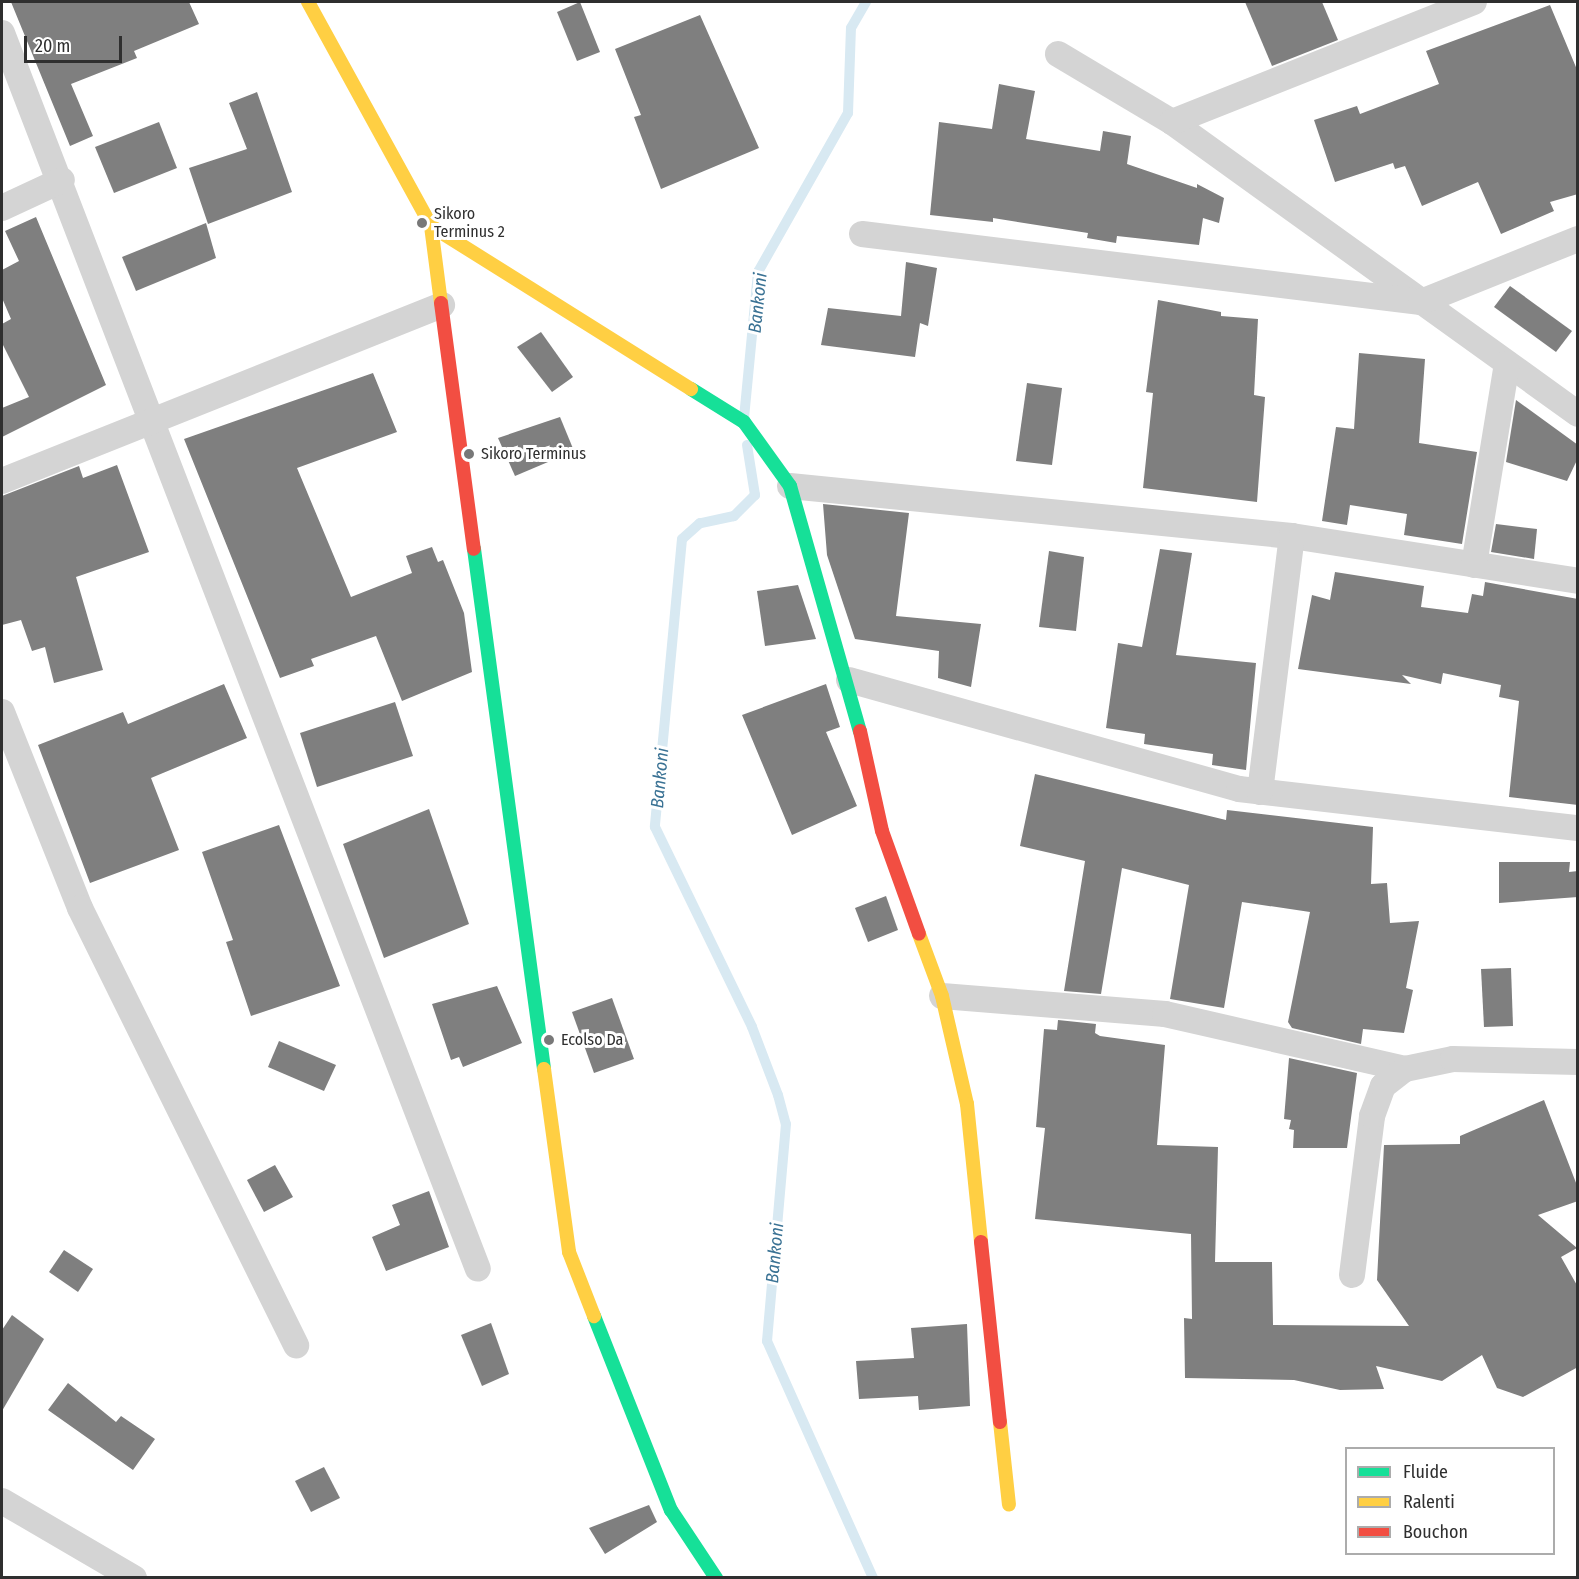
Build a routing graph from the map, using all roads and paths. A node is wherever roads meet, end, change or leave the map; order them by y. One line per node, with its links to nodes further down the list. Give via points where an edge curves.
1 (308, 2): 8 (street)
2 (1474, 2): 5 (street)
3 (2, 33): 6 (street)
4 (1058, 54): 5 (street)
5 (1172, 122): 11 (street)
6 (62, 180): 7 (street); 15 (street)
7 (2, 208)
8 (431, 226): 12 (street); 17 (street, via 744,423)
9 (862, 234): 11 (street)
10 (1578, 239): 11 (street)
11 (1421, 302): 13 (street)
12 (442, 305): 15 (street); 34 (street, via 569,1252 671,1510)
13 (1507, 363): 14 (street); 19 (street)
14 (1578, 414)
15 (154, 420): 16 (street); 28 (street)
16 (2, 481)
17 (790, 486): 18 (street); 21 (street, via 798,526)
18 (1292, 536): 19 (street); 23 (street)
19 (1474, 565): 20 (street)
20 (1578, 581)
21 (849, 680): 23 (street); 25 (street, via 882,831)
22 (2, 712): 30 (street, via 80,908)
23 (1260, 792): 24 (street)
24 (1578, 828)
25 (942, 996): 27 (street, via 1165,1014); 32 (street, via 967,1104)
26 (1578, 1062): 27 (street, via 1453,1059)
27 (1406, 1069): 29 (street, via 1383,1086 1372,1116)
28 (478, 1269)
29 (1352, 1275)
30 (296, 1346)
31 (2, 1501): 33 (street)
32 (1009, 1505)
33 (134, 1578)
34 (716, 1578)

